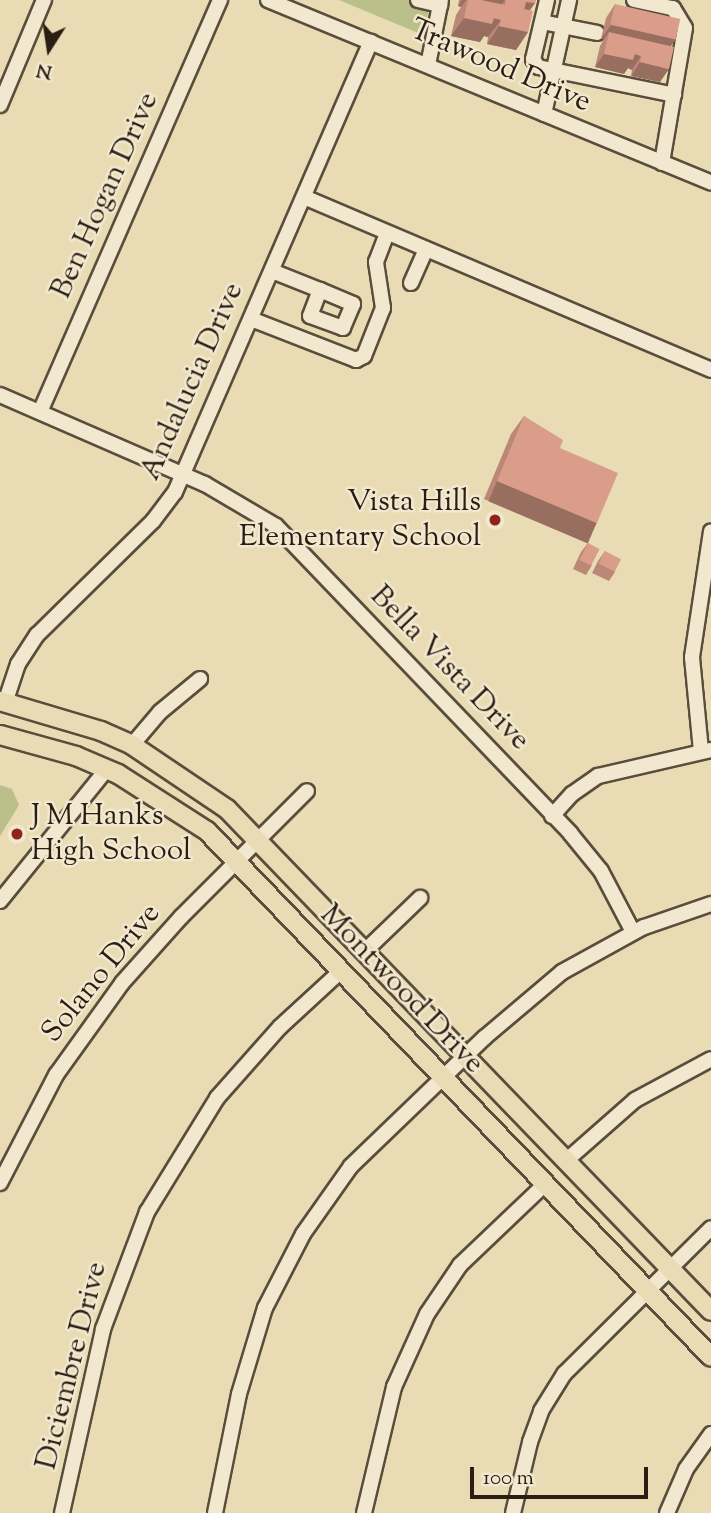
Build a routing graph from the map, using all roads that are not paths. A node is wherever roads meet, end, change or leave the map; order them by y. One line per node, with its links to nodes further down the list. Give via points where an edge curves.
1 (44, 0): 17 (street)
2 (220, 0): 30 (street, Ben Hogan Drive)
3 (268, 0): 9 (street, Trawood Drive)
4 (418, 0): 8 (street)
5 (547, 0): 10 (street)
6 (569, 0): 11 (street)
7 (634, 0): 16 (street, via 673,8 682,17 685,28)
8 (440, 2): 14 (street)
9 (285, 3): 13 (street, Trawood Drive)
10 (542, 22): 11 (street); 15 (street, via 533,60 538,67)
11 (563, 26): 12 (street); 15 (street)
12 (597, 33)
13 (371, 42): 14 (street, Trawood Drive); 21 (street, Andalucia Drive)
14 (428, 65): 18 (street, Trawood Drive)
15 (554, 70): 16 (street); 18 (street)
16 (674, 95): 19 (street)
17 (0, 105)
18 (544, 114): 19 (street, Trawood Drive)
19 (662, 163): 20 (street, Trawood Drive)
20 (711, 183)
21 (304, 197): 22 (street); 24 (street, Andalucia Drive)
22 (387, 233): 23 (street); 27 (street, via 376,262 383,308 364,356 356,360)
23 (426, 249): 25 (street); 28 (street)
24 (272, 271): 26 (street); 27 (street, Andalucia Drive)
25 (411, 283)
26 (320, 290)
27 (251, 319): 31 (street, Andalucia Drive)
28 (711, 370)
29 (0, 395): 30 (street, Bella Vista Drive)
30 (40, 412): 31 (street, Bella Vista Drive)
31 (183, 475): 35 (street, Andalucia Drive, via 153,521 27,648); 41 (street, Bella Vista Drive, via 237,499 276,526)
32 (711, 531): 33 (street)
33 (709, 553): 38 (street, via 692,657)
34 (200, 680): 37 (street, via 160,712)
35 (3, 702): 37 (main road, Montwood Drive)
36 (0, 735): 39 (main road, Montwood Drive)
37 (132, 745): 42 (main road, Montwood Drive, via 209,794)
38 (706, 750): 41 (street, via 598,776)
39 (107, 769): 43 (main road, Montwood Drive, via 182,811); 45 (street)
40 (307, 791): 42 (street, Solano Drive)
41 (552, 816): 47 (street, Bella Vista Drive, via 601,871)
42 (261, 841): 43 (street, Solano Drive); 48 (main road, Montwood Drive)
43 (239, 862): 49 (main road, Montwood Drive); 54 (street, Solano Drive, via 153,946 78,1040 32,1116)
44 (420, 898): 48 (street)
45 (0, 901)
46 (711, 904): 47 (street)
47 (633, 932): 50 (street, via 528,997)
48 (367, 949): 50 (main road, Montwood Drive)
49 (342, 970): 52 (main road, Montwood Drive); 62 (street, Diciembre Drive, via 280,1027 217,1098 147,1212 103,1329)
50 (468, 1055): 52 (street); 53 (main road, Montwood Drive)
51 (711, 1059): 53 (street, via 635,1100)
52 (444, 1074): 55 (main road, Montwood Drive); 63 (street, via 351,1166 282,1269 250,1348)
53 (568, 1159): 57 (main road, Montwood Drive)
54 (0, 1183)
55 (545, 1184): 58 (main road, Montwood Drive); 64 (street, via 460,1265 427,1314 394,1387)
56 (711, 1228): 57 (street)
57 (669, 1267): 58 (street); 59 (main road, Montwood Drive)
58 (647, 1290): 60 (main road, Montwood Drive); 65 (street, via 575,1359 551,1392 530,1442)
59 (711, 1311)
60 (711, 1357)
61 (711, 1434): 66 (street, via 686,1469)
62 (62, 1513)
63 (215, 1513)
64 (364, 1513)
65 (513, 1513)
66 (667, 1513)

